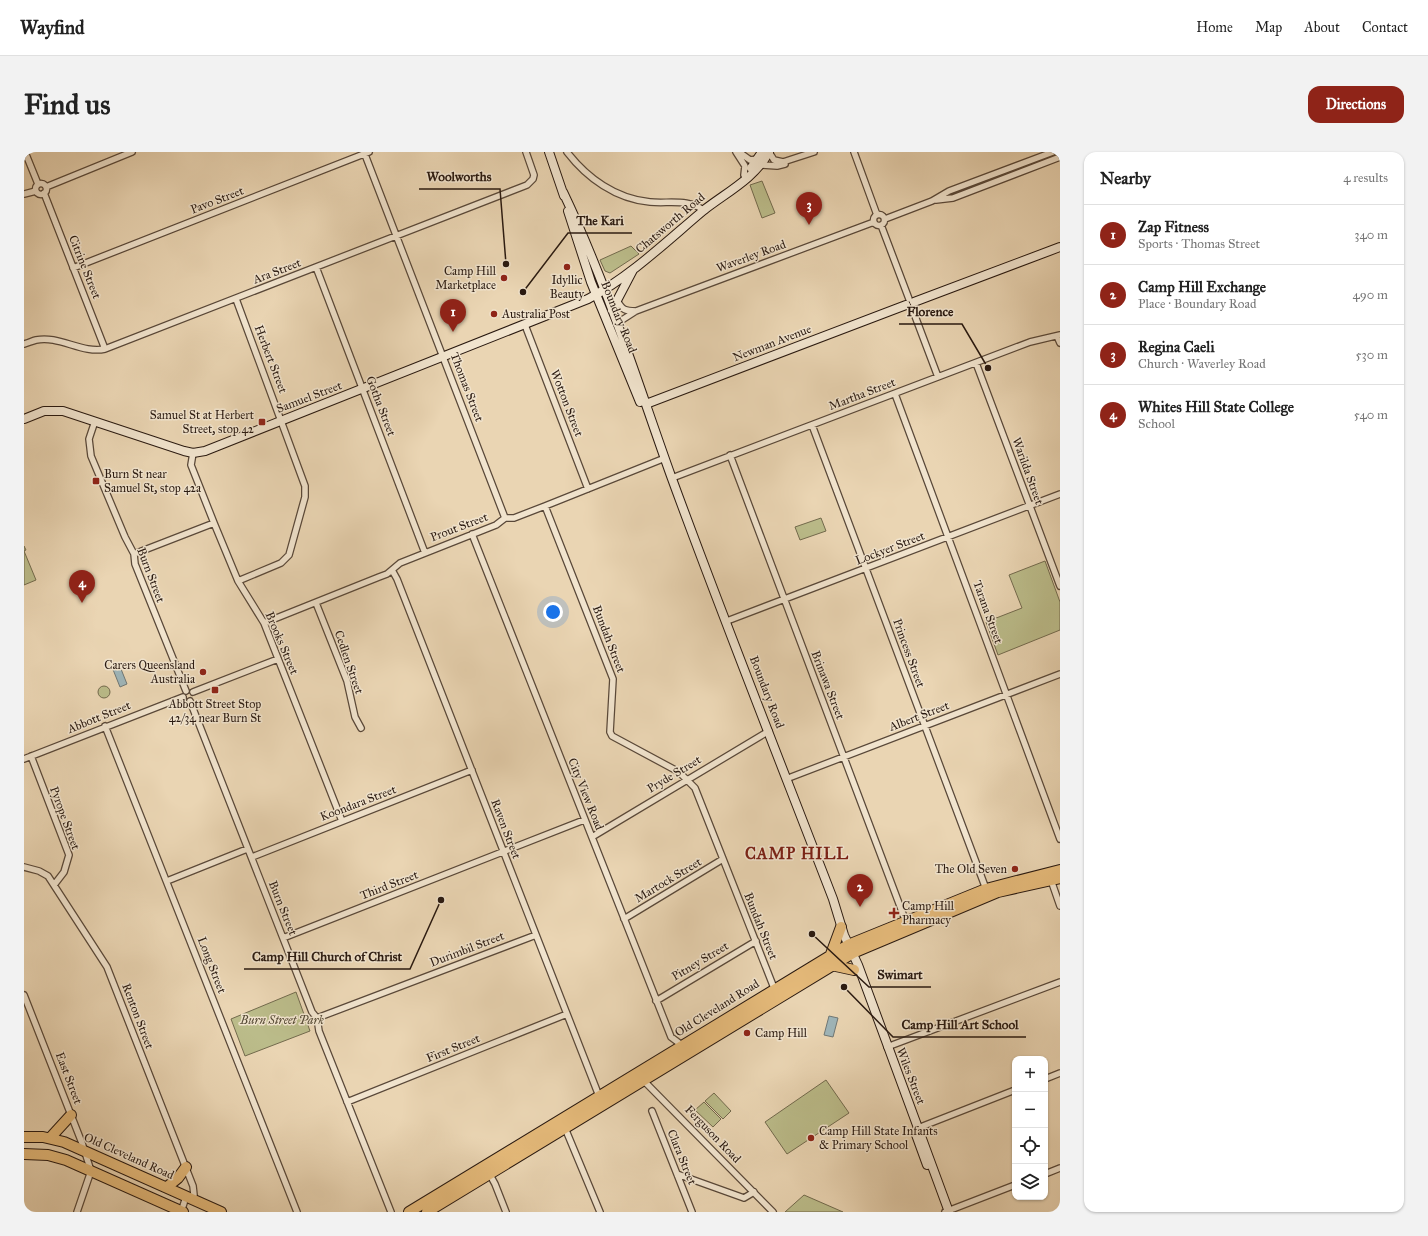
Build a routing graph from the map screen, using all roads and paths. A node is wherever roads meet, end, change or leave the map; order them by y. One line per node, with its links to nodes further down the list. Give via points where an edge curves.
1 (25, 152): 17 (street)
2 (132, 152): 18 (street)
3 (526, 152): 30 (street, Ara Street, via 534,172 533,179 527,185)
4 (549, 152): 20 (main road, Boundary Road)
5 (567, 152): 25 (street, via 590,176 611,190 645,201 695,204)
6 (736, 152): 16 (street, via 745,166)
7 (739, 152): 14 (street, via 750,160)
8 (769, 152): 14 (main road, Chatsworth Road); 15 (street, via 777,162)
9 (814, 152): 15 (street)
10 (854, 152): 26 (street)
11 (1053, 152): 24 (street, via 949,191)
12 (366, 153): 30 (street, Thomas Street); 34 (street, Pavo Street)
13 (1060, 157): 24 (street, via 952,198)
14 (760, 159): 15 (street, via 780,166); 16 (main road, Chatsworth Road); 23 (main road, Chatsworth Road, via 738,186)
15 (795, 159)
16 (744, 174): 23 (main road, Chatsworth Road)
17 (38, 184): 18 (street); 19 (street, via 35,187)
18 (46, 187): 21 (street)
19 (36, 191): 21 (street, via 39,194); 22 (street)
20 (563, 192): 35 (main road, Boundary Road); 36 (main road, Boundary Road)
21 (44, 193): 34 (street, Citrine Street)
22 (24, 194)
23 (720, 198): 25 (main road, Chatsworth Road)
24 (932, 201): 27 (street)
25 (704, 211): 33 (main road, Chatsworth Road)
26 (877, 215): 27 (street, via 883,215); 28 (street)
27 (885, 219): 29 (street)
28 (874, 222): 29 (street); 41 (street, Waverley Road)
29 (881, 225): 39 (street)
30 (397, 235): 32 (street, Ara Street); 48 (street, Thomas Street)
31 (1060, 247): 39 (main road, Newman Avenue)
32 (316, 267): 37 (street, Ara Street); 51 (street, Gotha Street)
33 (635, 267): 35 (main road, Chatsworth Road); 38 (main road, Chatsworth Road)
34 (74, 268): 47 (street, Citrine Street)
35 (604, 288): 36 (main road, Chatsworth Road); 40 (main road, Boundary Road)
36 (596, 294): 42 (main road, Samuel Street); 58 (main road, Boundary Road)
37 (236, 299): 47 (street, Ara Street); 56 (street, Herbert Street)
38 (617, 300): 40 (main road, Chatsworth Road); 41 (street, via 626,311)
39 (910, 303): 50 (street); 53 (main road, Newman Avenue)
40 (612, 310): 43 (main road, Boundary Road)
41 (636, 311): 43 (street, Waverley Road, via 622,320)
42 (525, 325): 48 (main road, Samuel Street); 63 (street, Wotton Street)
43 (618, 326): 53 (main road, Boundary Road)
44 (1059, 336): 45 (street); 49 (street, Martha Street, via 1030,342)
45 (1060, 343)
46 (24, 344): 47 (street, Ara Street, via 37,339 95,352)
47 (105, 349)
48 (444, 357): 51 (main road, Samuel Street); 67 (street, Thomas Street)
49 (976, 363): 50 (street, Martha Street); 66 (street, Warilda Street)
50 (938, 377): 52 (street, Martha Street)
51 (362, 389): 56 (main road, Samuel Street); 71 (street, Gotha Street)
52 (895, 394): 57 (street, Martha Street); 70 (street, Tarana Street)
53 (646, 404): 58 (main road, Boundary Road)
54 (24, 419): 55 (main road, via 57,410)
55 (95, 421): 59 (main road); 72 (street, Burn Street, via 89,439 91,456)
56 (281, 421): 59 (main road, Samuel Street, via 205,451); 75 (street, Herbert Street, via 305,486 305,497 289,555 281,563)
57 (812, 424): 60 (street, Martha Street); 73 (street, Princess Street)
58 (661, 448): 61 (main road, Boundary Road)
59 (193, 453): 68 (street, Brooks Street, via 191,465)
60 (730, 455): 62 (street, Martha Street); 77 (street, Brinawa Street)
61 (665, 458): 62 (main road, Boundary Road); 63 (street, Prout Street)
62 (672, 478): 79 (main road, Boundary Road)
63 (588, 489): 65 (street, Prout Street)
64 (1060, 494): 66 (street, Lockyer Street)
65 (545, 506): 67 (street, Prout Street, via 514,518); 97 (street, Bundah Street, via 613,679 610,732 612,736 678,772)
66 (1030, 506): 70 (street, Lockyer Street); 76 (street, Warilda Street)
67 (505, 518): 69 (street, Prout Street, via 496,525)
68 (214, 523): 72 (street); 75 (street, Brooks Street)
69 (472, 534): 71 (street, Prout Street); 98 (street, City View Road)
70 (948, 537): 73 (street, Lockyer Street); 85 (street, Tarana Street)
71 (425, 552): 74 (street, Prout Street, via 400,563)
72 (134, 554): 83 (street, Burn Street, via 135,564)
73 (866, 569): 77 (street, Lockyer Street); 88 (street, Princess Street)
74 (392, 570): 78 (street, Prout Street, via 379,578); 95 (street, Raven Street)
75 (238, 581): 80 (street, Brooks Street)
76 (1060, 586)
77 (784, 600): 79 (street, Lockyer Street); 93 (street, Brinawa Street)
78 (316, 603): 80 (street, Prout Street); 90 (street, Cedlen Street, via 347,681 355,717)
79 (727, 621): 91 (main road, Boundary Road)
80 (264, 624): 81 (street, Brooks Street)
81 (278, 658): 84 (street); 99 (street, Brooks Street)
82 (1060, 674): 85 (street, Albert Street)
83 (186, 691): 84 (street); 86 (street)
84 (193, 692): 87 (street, via 194,698)
85 (1006, 694): 88 (street, Albert Street); 101 (street, Tarana Street)
86 (183, 697): 87 (street); 89 (street, Abbott Street)
87 (190, 701): 102 (street, Burn Street)
88 (925, 725): 93 (street, Albert Street); 111 (street, Princess Street)
89 (105, 726): 92 (street, Abbott Street); 109 (street, Long Street)
90 (361, 728)
91 (769, 731): 96 (main road, Boundary Road); 97 (street, Pryde Street)
92 (30, 756): 94 (street, Abbott Street); 110 (street, Pyrope Street, via 69,855 64,872)
93 (843, 757): 96 (street, Albert Street); 114 (street, Brinawa Street)
94 (24, 759)
95 (472, 770): 99 (street, Koondara Street); 103 (street, Raven Street)
96 (786, 778): 115 (main road, Boundary Road, via 833,899)
97 (687, 780): 100 (street, Pryde Street); 105 (street, Bundah Street, via 695,788)
98 (584, 820): 100 (street, City View Road); 103 (street)
99 (342, 821): 104 (street, Koondara Street)
100 (592, 837): 113 (street, City View Road)
101 (1060, 839)
102 (247, 849): 104 (street, Burn Street); 109 (street)
103 (503, 852): 116 (street, Raven Street); 117 (street, Third Street)
104 (252, 856): 117 (street, Burn Street)
105 (723, 859): 113 (street, Martock Street); 118 (street, Bundah Street)
106 (24, 867): 110 (street, Renton Street, via 45,874)
107 (1060, 870): 111 (highway, Old Cleveland Road)
108 (1055, 879): 112 (street); 119 (highway, Old Cleveland Road, via 998,892)
109 (167, 881): 160 (street, Long Street)
110 (54, 885): 146 (street, Renton Street, via 107,967)
111 (986, 889): 114 (highway, Old Cleveland Road)
112 (1060, 906)
113 (624, 919): 126 (street, City View Road)
114 (906, 922): 119 (highway, Old Cleveland Road)
115 (841, 927): 119 (main road, Boundary Road); 120 (highway)
116 (536, 935): 127 (street, Raven Street); 128 (street, Durimbil Street)
117 (283, 938): 128 (street, Burn Street, via 312,1012)
118 (756, 941): 124 (street, Bundah Street); 126 (street, Pitney Street)
119 (849, 951): 120 (highway, Old Cleveland Road); 121 (highway, Old Cleveland Road); 122 (main road, Wiles Street); 130 (main road, Wiles Street)
120 (831, 954): 124 (highway, Old Cleveland Road)
121 (831, 965): 122 (highway); 131 (highway, Old Cleveland Road)
122 (854, 970): 156 (main road, Wiles Street)
123 (1060, 982): 130 (street)
124 (774, 988): 129 (highway, Old Cleveland Road)
125 (24, 995): 139 (street, East Street)
126 (656, 1000): 129 (street, City View Road, via 671,1037)
127 (567, 1014): 136 (street, Raven Street); 137 (street, First Street)
128 (317, 1018): 137 (street, Burn Street, via 319,1031)
129 (681, 1045): 131 (street); 133 (highway, Old Cleveland Road)
130 (887, 1047): 141 (main road, Wiles Street)
131 (693, 1049): 133 (highway, Old Cleveland Road)
132 (1060, 1073): 134 (street)
133 (640, 1076): 136 (highway, Old Cleveland Road); 140 (highway, Old Cleveland Road); 154 (street, Ferguson Road)
134 (1048, 1078)
135 (1012, 1091): 141 (street)
136 (599, 1096): 148 (highway, Old Cleveland Road)
137 (347, 1102): 161 (street, Burn Street)
138 (652, 1111): 151 (street, Clara Street)
139 (71, 1115): 143 (highway); 144 (street, East Street)
140 (564, 1128): 148 (highway, Old Cleveland Road); 165 (street)
141 (918, 1128): 156 (main road, Wiles Street)
142 (24, 1137): 143 (highway, Old Cleveland Road)
143 (50, 1138): 144 (highway, Old Cleveland Road)
144 (84, 1150): 149 (street, East Street); 153 (highway, Old Cleveland Road)
145 (24, 1154): 149 (highway, via 48,1155)
146 (186, 1167): 153 (highway); 155 (street, Renton Street, via 194,1189 194,1194)
147 (1060, 1168): 150 (street)
148 (487, 1170): 162 (highway, Old Cleveland Road); 163 (highway, Old Cleveland Road); 164 (street)
149 (91, 1171): 157 (street); 158 (highway)
150 (1048, 1173)
151 (677, 1174): 154 (street, via 741,1197 747,1198); 166 (street, Clara Street)
152 (1012, 1186): 156 (street)
153 (167, 1188): 155 (highway, Old Cleveland Road)
154 (754, 1192): 167 (street, Ferguson Road)
155 (189, 1198): 158 (street, via 185,1200); 159 (highway, Old Cleveland Road)
156 (947, 1211)
157 (78, 1212)
158 (182, 1212)
159 (220, 1212)
160 (297, 1212)
161 (391, 1212)
162 (409, 1212)
163 (427, 1212)
164 (506, 1212)
165 (600, 1212)
166 (692, 1212)
167 (773, 1212)

